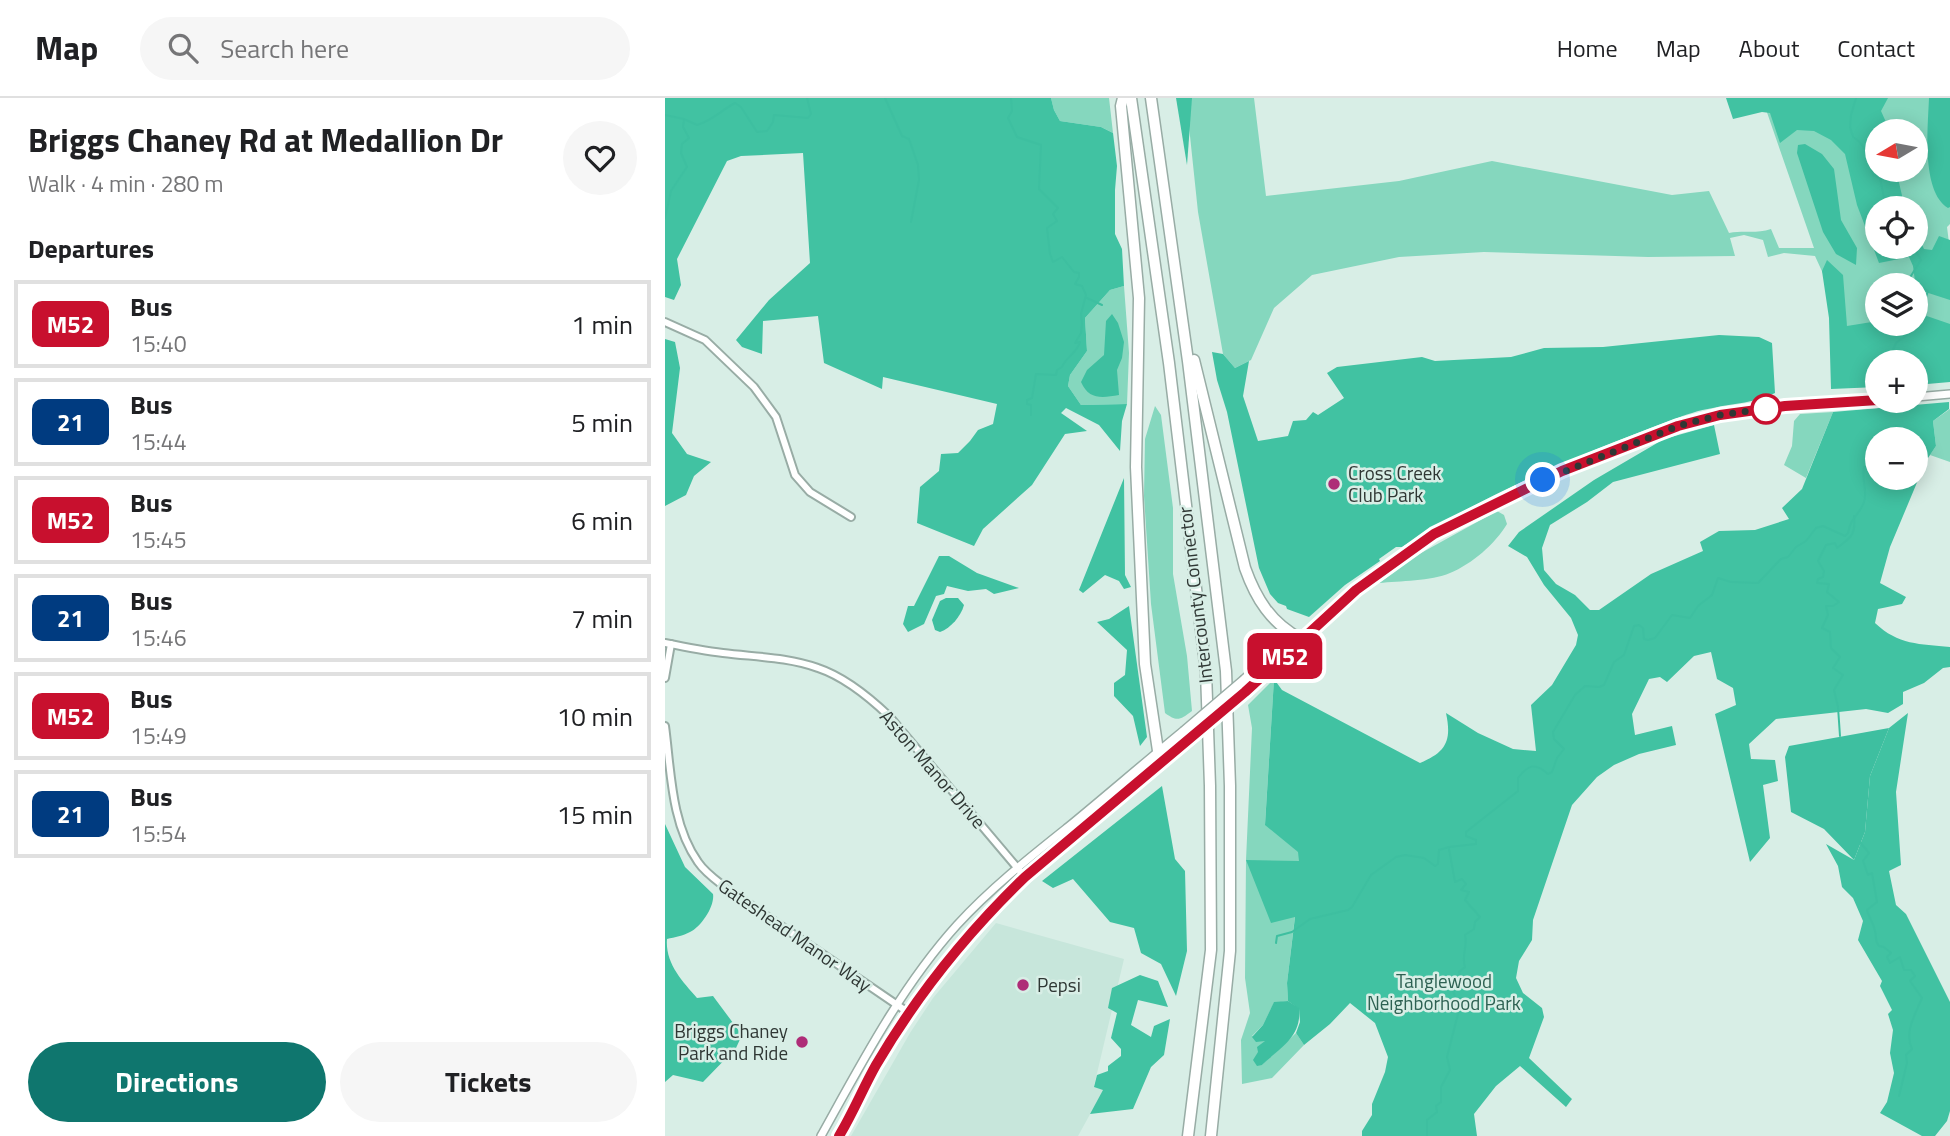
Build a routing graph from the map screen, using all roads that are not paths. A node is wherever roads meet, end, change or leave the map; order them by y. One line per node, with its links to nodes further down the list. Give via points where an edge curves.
1 (1123, 98): 14 (highway, via 1139,298 1136,467 1145,664)
2 (1131, 98): 22 (highway, Intercounty Connector, via 1206,672 1210,950)
3 (1151, 98): 4 (highway, Intercounty Connector)
4 (1180, 304): 10 (highway, via 1252,589 1274,621); 23 (highway, Intercounty Connector, via 1226,684 1230,786 1230,951)
5 (665, 322): 9 (street, via 705,340 754,387 776,417 795,475 810,492)
6 (1950, 394): 7 (main road)
7 (1928, 396)
8 (1865, 401): 10 (main road, via 1720,415 1678,426 1562,471 1434,534 1356,590)
9 (851, 517)
10 (1301, 639): 14 (main road, bridge, via 1281,647); 15 (main road, bridge)
11 (668, 644): 12 (street); 16 (street, Aston Manor Drive, via 785,659 840,678 889,716)
12 (665, 678)
13 (665, 726): 18 (street, Gateshead Manor Way, via 680,828 697,861 730,891)
14 (1157, 752): 15 (highway); 16 (main road)
15 (1160, 764): 17 (main road)
16 (1016, 867): 17 (street, Aston Manor Drive); 18 (main road, via 955,927)
17 (1025, 877): 19 (main road, via 972,930)
18 (897, 1006): 19 (street, Gateshead Manor Way); 20 (main road)
19 (909, 1013): 21 (main road)
20 (821, 1136)
21 (839, 1136)
22 (1188, 1136)
23 (1211, 1136)

